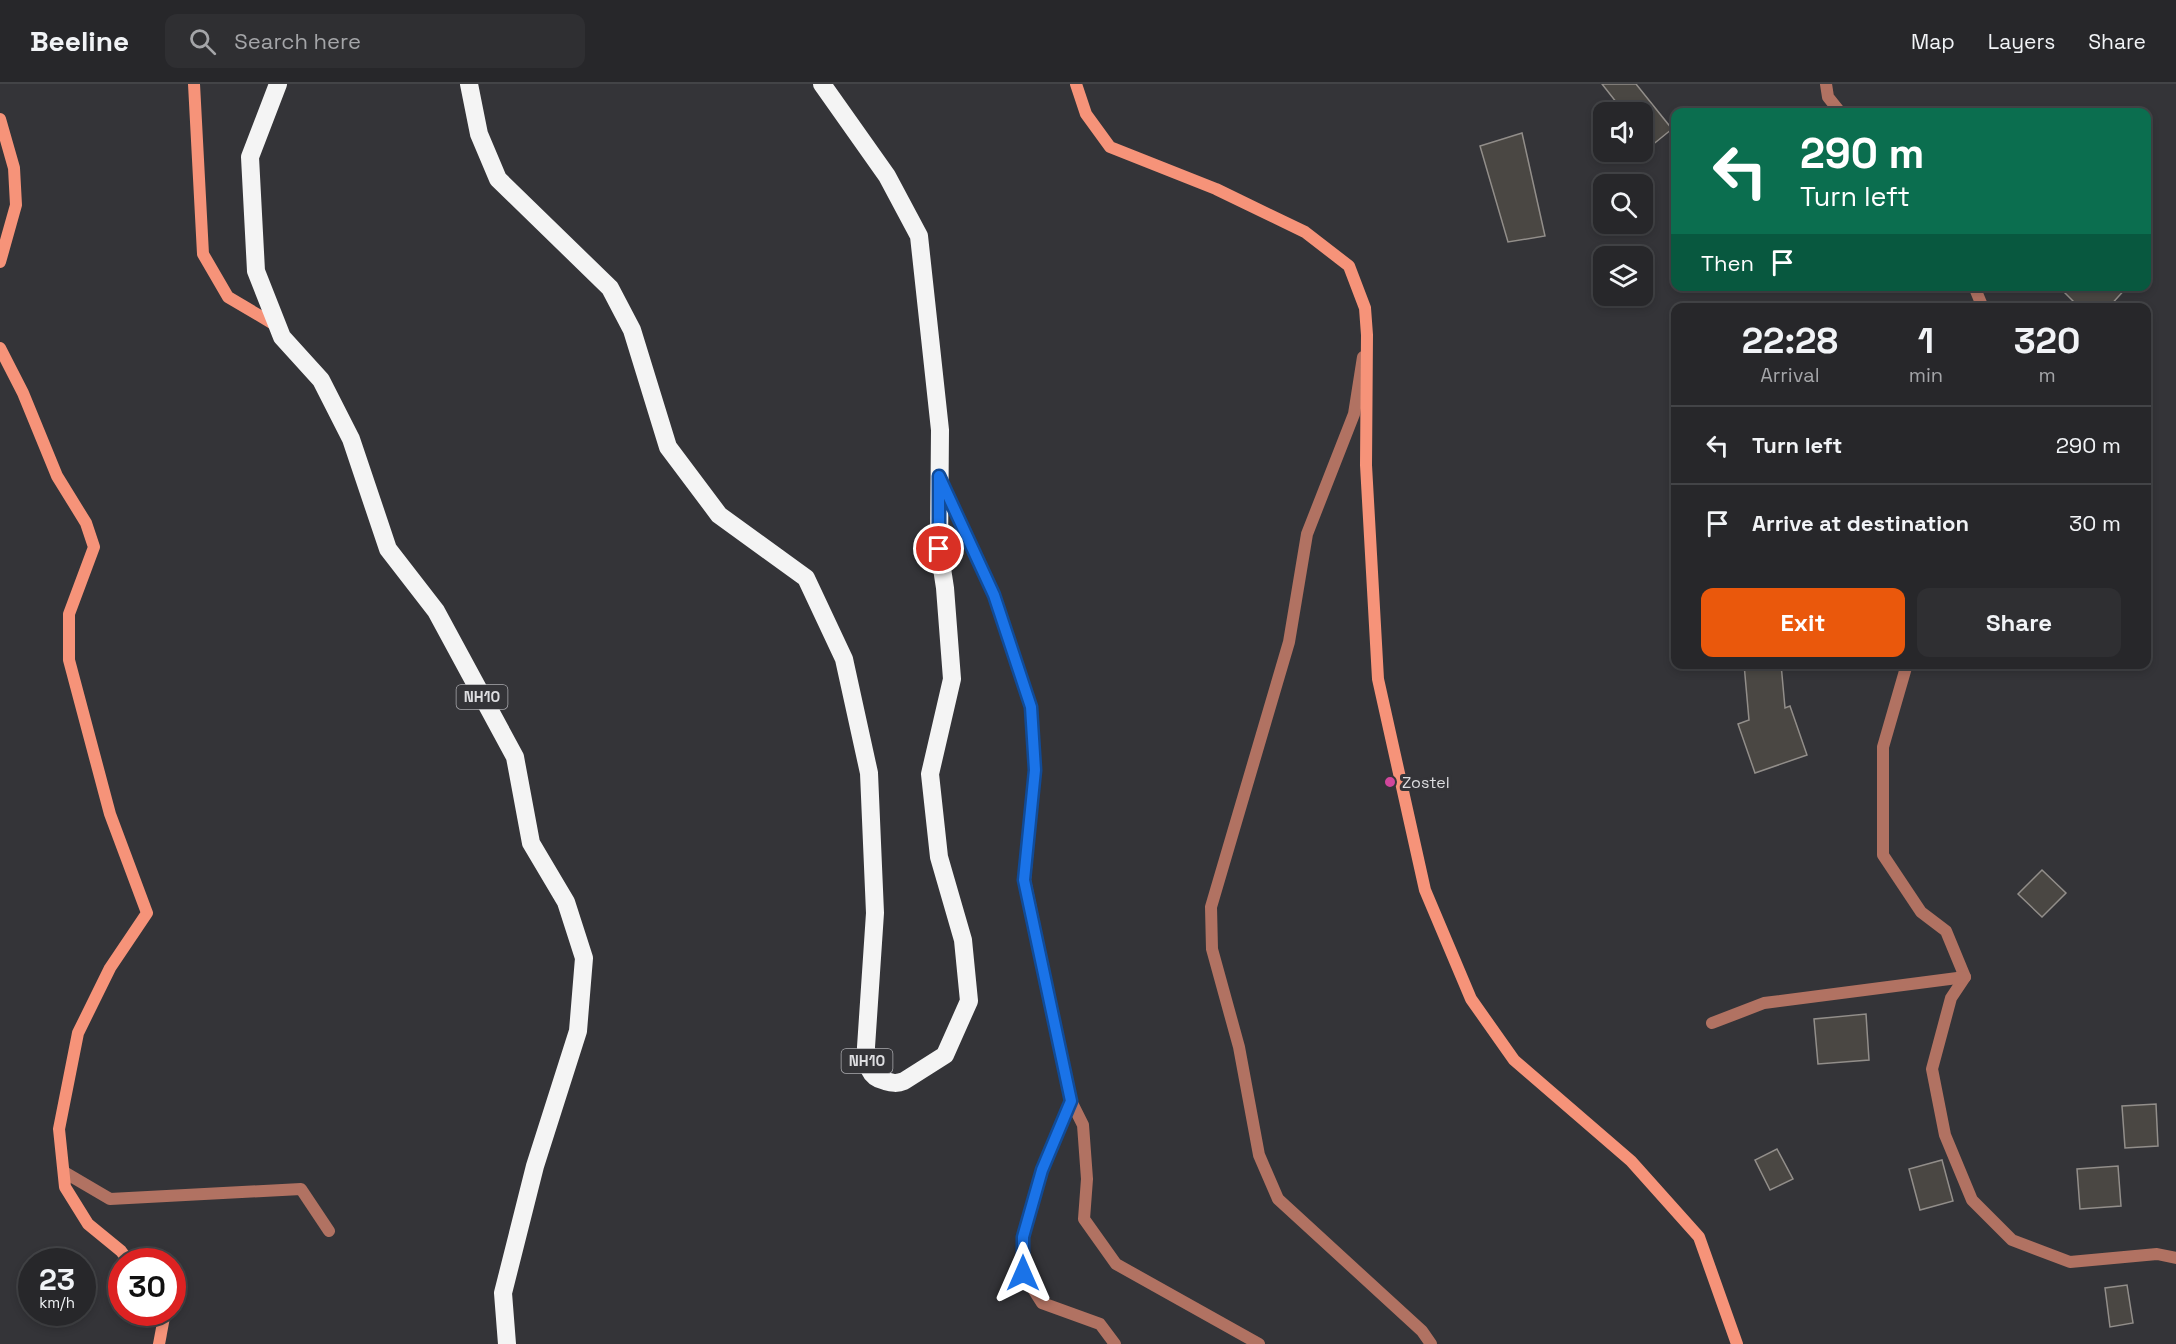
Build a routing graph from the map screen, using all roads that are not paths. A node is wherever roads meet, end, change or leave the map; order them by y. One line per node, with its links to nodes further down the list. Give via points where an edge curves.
1 (194, 84): 10 (main road, via 203,254 228,297)
2 (279, 84): 10 (highway, NH10, via 250,157 256,271)
3 (469, 84): 13 (highway, NH10, via 479,134 498,179 610,288 632,330 668,447 719,515 806,578 844,658 869,773 875,913 867,1064 877,1079 897,1084 945,1055 969,1001 963,940 939,857 930,774 952,679 939,549)
4 (822, 84): 13 (highway, NH10, via 887,176 920,236 940,430)
5 (1076, 84): 11 (main road, via 1086,114 1110,147 1216,189 1305,232 1350,266 1365,308)
6 (1826, 84): 7 (street, via 1828,97)
7 (1837, 108)
8 (0, 119): 9 (main road, via 14,168 16,205)
9 (0, 262)
10 (277, 326): 24 (highway, NH10, via 282,337 321,380 351,440 388,549 436,611 515,757 531,843 566,902 584,958 578,1031 535,1166 503,1293)
11 (1367, 335): 27 (street, via 1354,414 1307,534 1289,642 1210,907 1212,949 1239,1047 1259,1155 1278,1199 1422,1331); 28 (main road, via 1366,465 1378,680 1425,890 1471,999 1514,1060 1631,1161 1699,1237)
12 (0, 348): 18 (main road, via 57,476 86,523 94,547 69,614 69,660 110,814 147,913 110,968 78,1033 59,1129)
13 (939, 476): 17 (street, via 994,595 1031,707 1035,770 1024,880)
14 (1906, 669): 15 (street, via 1883,747 1883,855 1921,912 1946,931)
15 (1965, 976): 16 (street, via 1764,1003); 21 (street, via 1951,998 1932,1069 1945,1135 1972,1200 2012,1240 2070,1262 2157,1254)
16 (1712, 1023)
17 (1071, 1101): 25 (street, via 1042,1170 1023,1237 1023,1273 1042,1303 1100,1324); 26 (street, via 1083,1125 1087,1179 1084,1219 1116,1264)
18 (64, 1172): 19 (street, via 110,1199 301,1189); 20 (main road, via 65,1187 88,1224)
19 (328, 1231)
20 (117, 1248)
21 (2176, 1258)
22 (162, 1326): 23 (main road)
23 (159, 1344)
24 (507, 1344)
25 (1115, 1344)
26 (1259, 1344)
27 (1431, 1344)
28 (1737, 1344)

